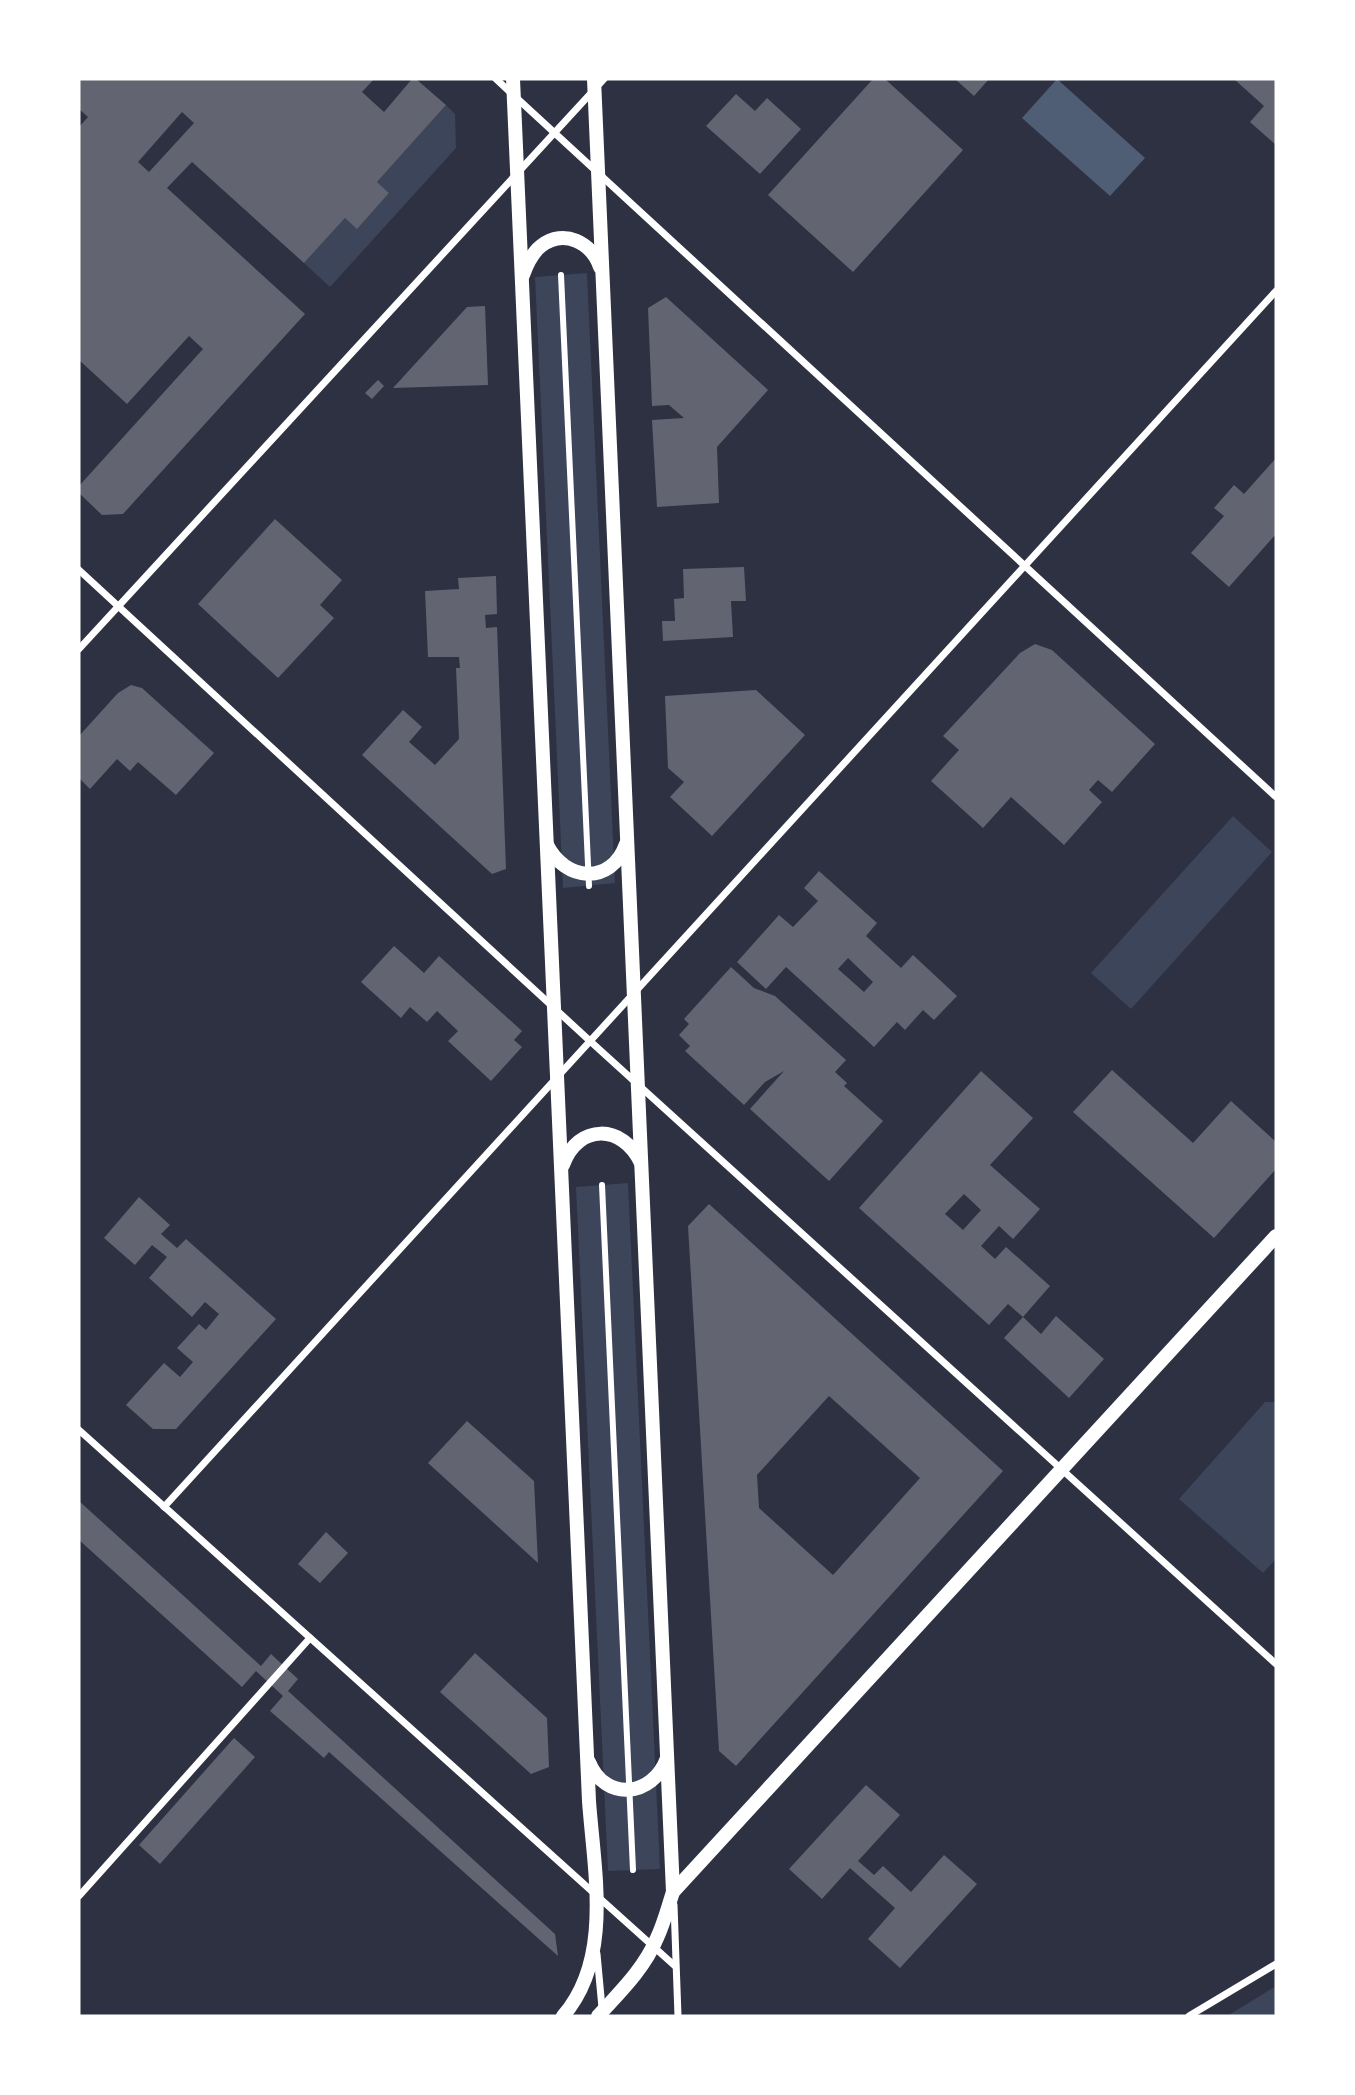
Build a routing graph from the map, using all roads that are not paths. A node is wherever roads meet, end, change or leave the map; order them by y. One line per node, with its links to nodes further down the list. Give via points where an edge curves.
1 (496, 79): 4 (street)
2 (513, 79): 4 (main road)
3 (597, 82): 5 (street); 6 (main road)
4 (513, 95): 5 (street); 7 (main road)
5 (554, 132): 6 (street); 7 (street)
6 (598, 172): 8 (main road); 12 (street)
7 (517, 173): 10 (main road); 14 (street)
8 (602, 272): 10 (main road, via 586,245 557,239 539,247); 17 (main road)
9 (561, 275): 19 (street)
10 (522, 277): 18 (main road)
11 (1276, 291): 12 (street)
12 (1026, 566): 16 (street); 20 (street)
13 (79, 570): 14 (street)
14 (118, 606): 15 (street); 21 (street)
15 (79, 649)
16 (1276, 797)
17 (627, 842): 19 (main road, via 610,868); 20 (main road)
18 (547, 844): 19 (main road, via 567,869); 21 (main road)
19 (588, 880)
20 (634, 994): 22 (street); 24 (main road)
21 (554, 1008): 22 (street); 23 (main road)
22 (590, 1041): 23 (street); 24 (street)
23 (557, 1078): 26 (main road); 31 (street)
24 (638, 1085): 25 (main road); 30 (street)
25 (641, 1164): 26 (main road, via 632,1148 606,1133 573,1145); 34 (main road)
26 (561, 1168): 35 (main road)
27 (602, 1185): 36 (street)
28 (1276, 1236): 30 (main road)
29 (79, 1430): 31 (street)
30 (1062, 1470): 33 (street); 38 (main road)
31 (164, 1507): 32 (street)
32 (310, 1638): 39 (street); 40 (street)
33 (1276, 1664)
34 (668, 1756): 36 (main road, via 658,1776); 38 (main road)
35 (587, 1757): 36 (main road, via 608,1785); 39 (main road)
36 (630, 1790): 37 (street)
37 (634, 1870)
38 (673, 1892): 42 (main road); 44 (street)
39 (596, 1895): 41 (main road); 42 (street)
40 (79, 1896)
41 (595, 1940): 45 (street); 46 (main road, via 584,1986)
42 (653, 1946): 44 (street); 45 (main road)
43 (1276, 1964): 48 (street)
44 (675, 1966): 47 (street)
45 (601, 2015)
46 (563, 2016)
47 (678, 2016)
48 (1189, 2016)

